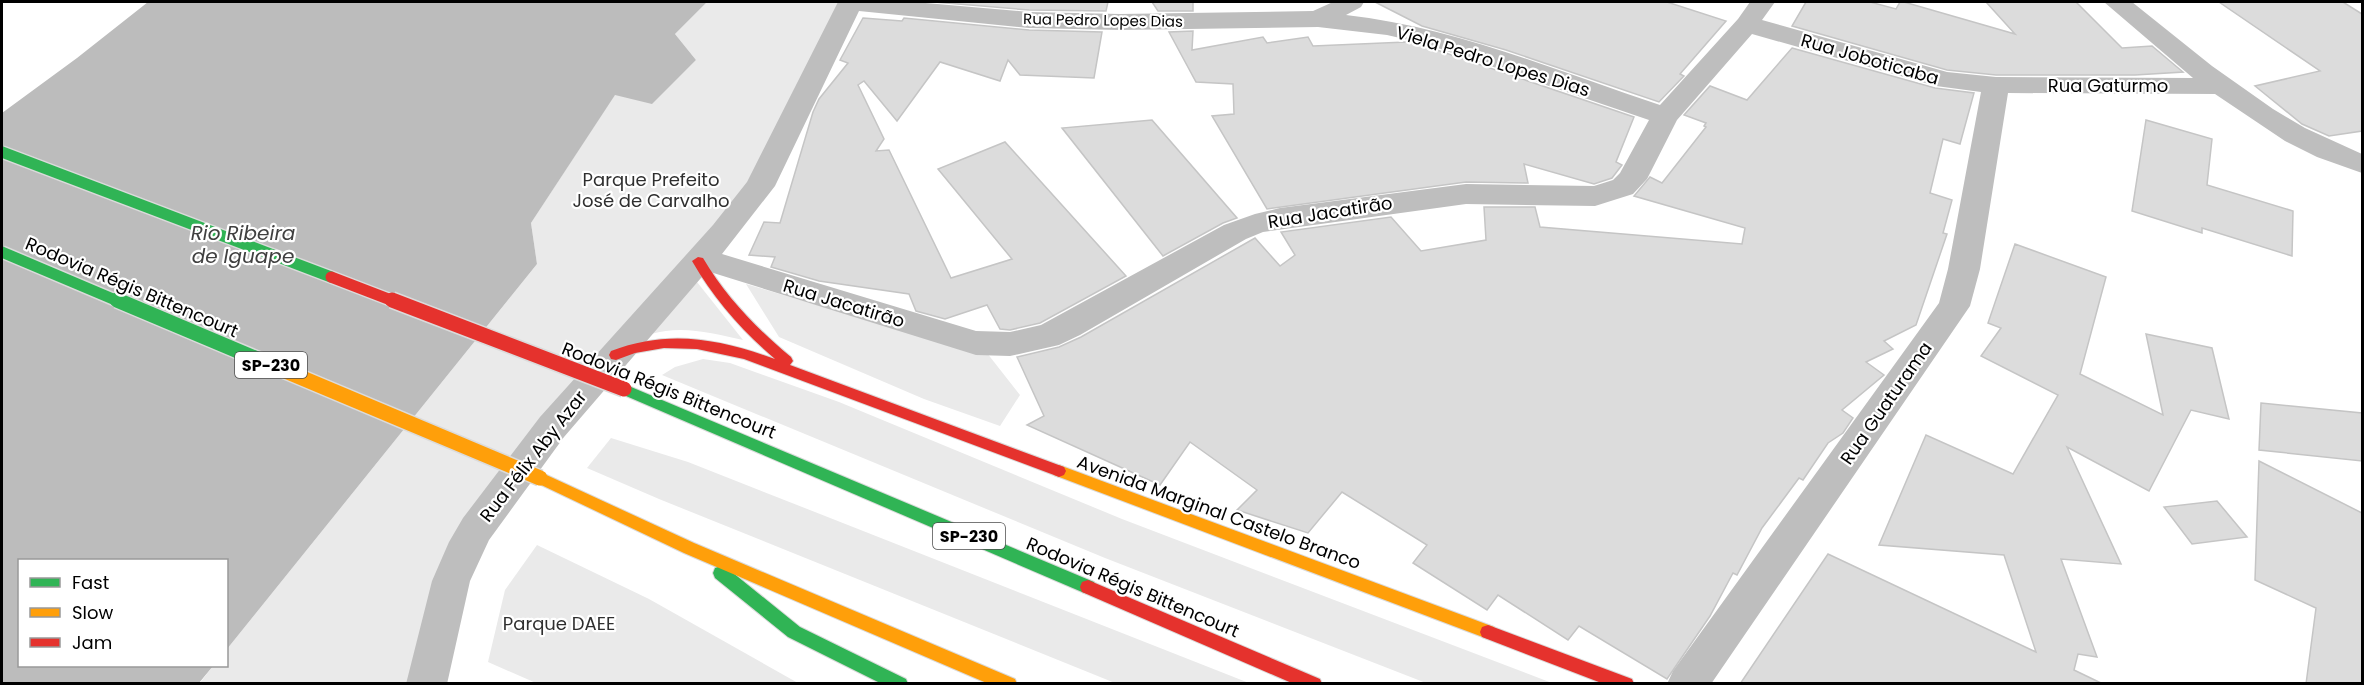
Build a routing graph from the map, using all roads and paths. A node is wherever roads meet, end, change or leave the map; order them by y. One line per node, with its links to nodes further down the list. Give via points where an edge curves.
1 (851, 2): 5 (street, Rua Pedro Lopes Dias, via 1070,22); 12 (street, Rua Félix Aby Azar, via 760,186)
2 (1352, 2): 5 (street, Rua Pedro Lopes Dias)
3 (2117, 2): 7 (street)
4 (1754, 13): 6 (street, Rua Joboticaba, via 1946,80); 8 (street, Rua Jacatirão)
5 (1318, 20): 8 (street, Viela Pedro Lopes Dias, via 1387,27 1434,38)
6 (1996, 85): 7 (street, Rua Gaturmo); 21 (street, Rua Guaturama, via 1954,306)
7 (2220, 86): 10 (street, via 2307,141)
8 (1665, 116): 12 (street, Rua Jacatirão, via 1632,179 1609,193 1466,194 1255,224 1068,327 1030,341 992,344 960,339)
9 (2, 152): 19 (main road, Rodovia Régis Bittencourt / SP-230, bridge, via 624,389)
10 (2362, 164)
11 (2, 252): 15 (main road, Rodovia Régis Bittencourt / SP-230, bridge, via 540,478)
12 (699, 260): 13 (street, Rua Félix Aby Azar); 14 (main road, Avenida Marginal Castelo Branco, via 705,276 757,337)
13 (616, 355): 14 (main road, Avenida Marginal Castelo Branco, via 646,343 680,343 718,347); 16 (street, Rua Félix Aby Azar, via 552,427 462,553 451,581)
14 (801, 373): 20 (main road, Avenida Marginal Castelo Branco)
15 (689, 548): 17 (main road, via 794,632); 18 (main road, Rodovia Régis Bittencourt / SP-230)
16 (426, 684)
17 (900, 684)
18 (1009, 684)
19 (1314, 684)
20 (1626, 684)
21 (1688, 684)

